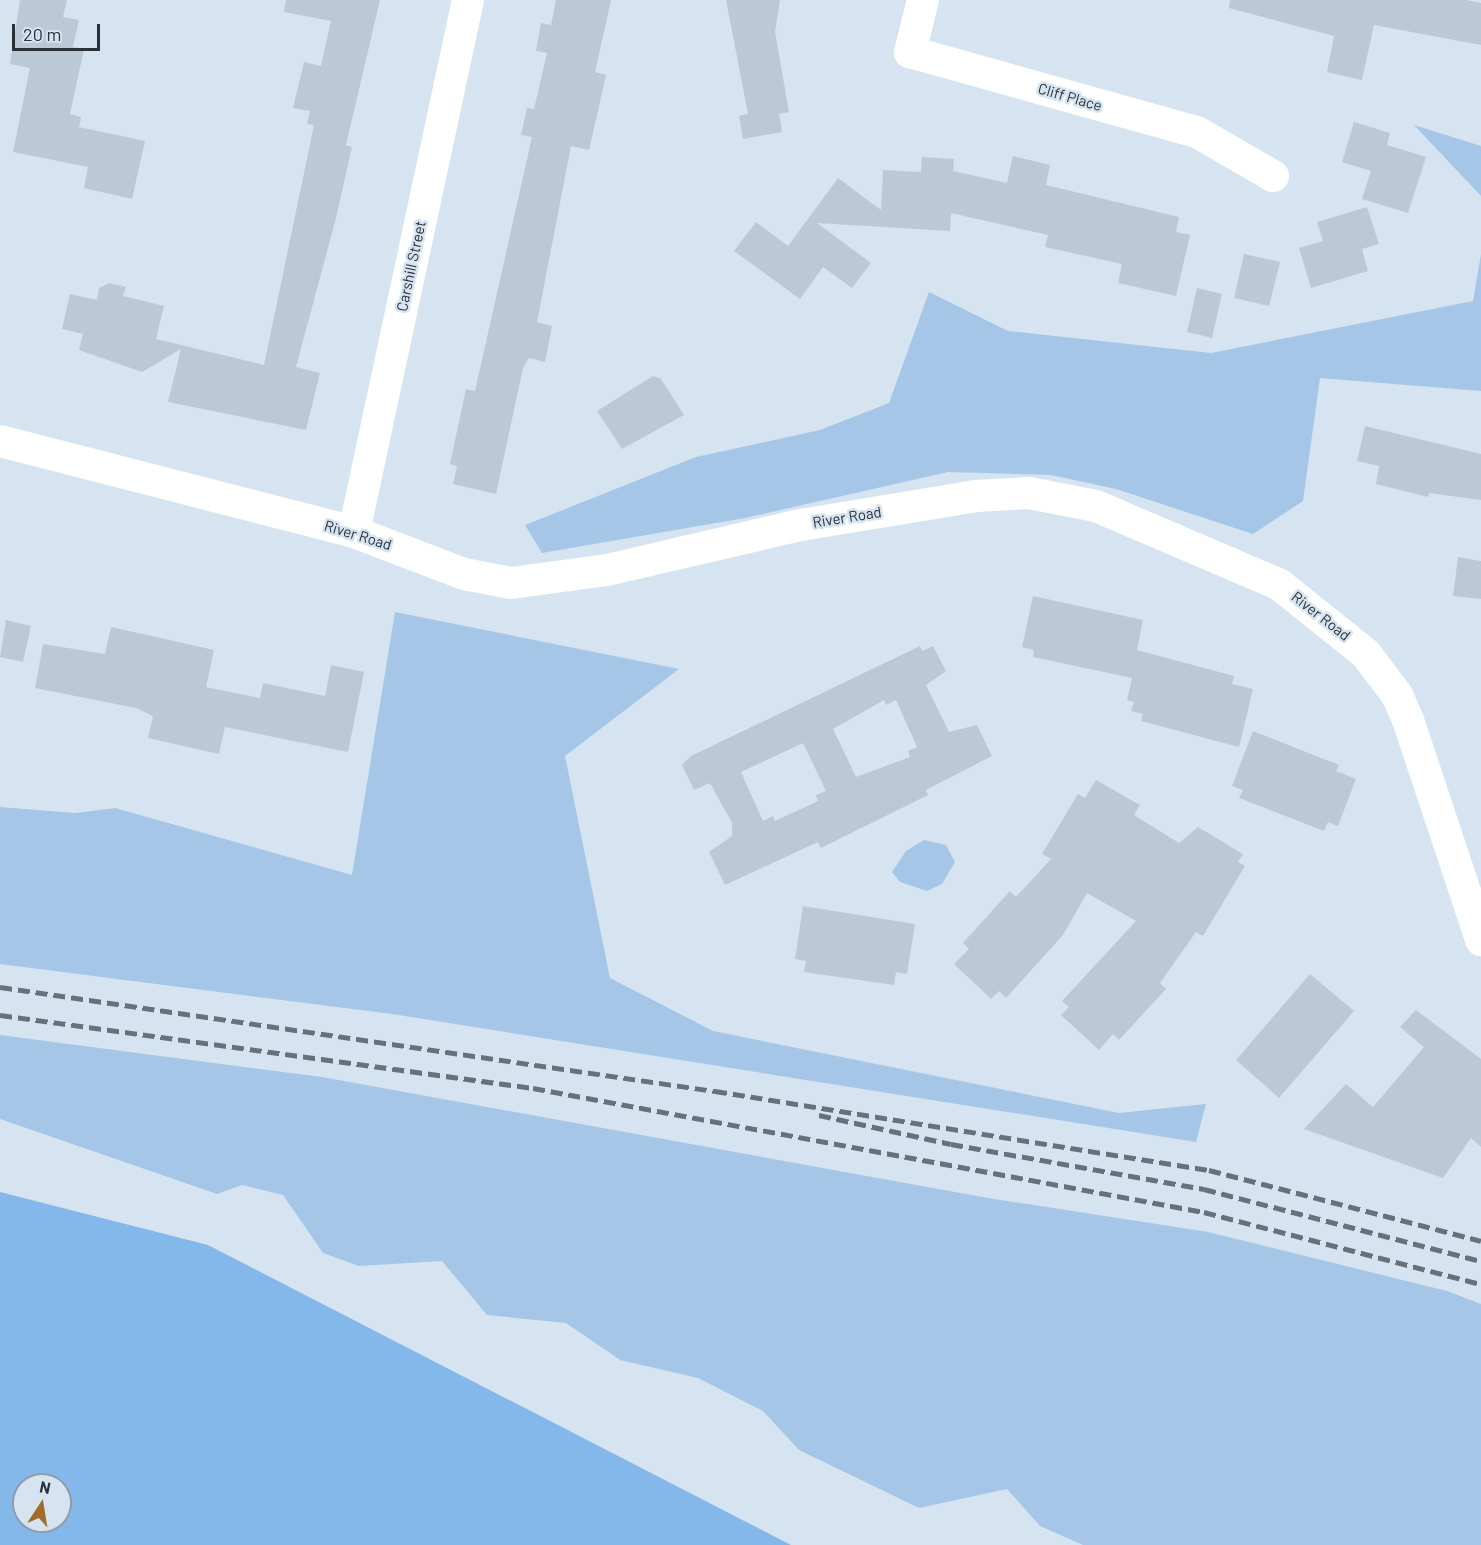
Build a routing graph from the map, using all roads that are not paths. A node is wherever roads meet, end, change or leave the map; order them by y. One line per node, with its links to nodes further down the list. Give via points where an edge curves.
1 (468, 0): 5 (street, Carshill Street)
2 (923, 0): 3 (street, Cliff Place, via 910,52 1197,132)
3 (1273, 176)
4 (0, 441): 5 (street, River Road)
5 (354, 532): 6 (street, River Road, via 464,574 541,582 801,525 976,496 1029,493 1096,506 1280,585 1366,654 1408,720)
6 (1471, 881): 7 (street, River Road)
7 (1481, 940)

